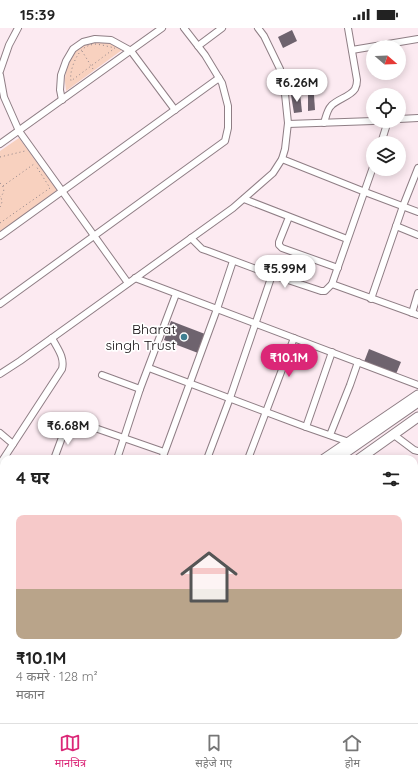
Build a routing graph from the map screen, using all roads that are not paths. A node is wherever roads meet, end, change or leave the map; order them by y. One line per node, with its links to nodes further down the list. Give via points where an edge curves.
1 (18, 28): 11 (street)
2 (162, 28): 9 (street)
3 (184, 28): 8 (street)
4 (222, 28): 8 (street)
5 (258, 28): 20 (street, via 280,69)
6 (348, 28): 10 (street)
7 (418, 39): 10 (street)
8 (198, 46): 13 (street)
9 (131, 50): 14 (street); 14 (street, via 110,40 95,39 83,42 73,49 61,75); 15 (street)
10 (352, 50): 19 (street, via 357,80 355,89 330,106)
11 (0, 71)
12 (0, 75): 21 (street, via 4,97)
13 (219, 78): 15 (street); 35 (street, via 228,106 225,141)
14 (62, 100): 21 (street)
15 (175, 110): 26 (street)
16 (418, 118): 17 (street)
17 (406, 119)
18 (366, 120): 19 (street)
19 (324, 123): 20 (street)
20 (288, 124): 23 (street)
21 (19, 131): 22 (street); 26 (street)
22 (0, 144)
23 (282, 159): 27 (street); 28 (street, via 274,173)
24 (418, 168): 29 (street)
25 (370, 176): 27 (street)
26 (62, 191): 34 (street); 35 (street)
27 (365, 192): 29 (street); 37 (street)
28 (244, 198): 31 (street); 36 (street)
29 (403, 206): 30 (street); 32 (street)
30 (418, 212)
31 (289, 217): 37 (street); 39 (street, via 279,245)
32 (396, 226): 33 (street); 46 (street)
33 (418, 235)
34 (0, 236)
35 (94, 236): 42 (street); 47 (street)
36 (191, 238): 38 (street, via 202,249); 41 (street)
37 (347, 239): 39 (street)
38 (233, 261): 40 (street); 48 (street)
39 (338, 268): 43 (street)
40 (272, 275): 43 (street, via 321,291 325,291); 50 (street)
41 (135, 278): 42 (street); 45 (street)
42 (128, 283): 51 (street)
43 (332, 284): 46 (street)
44 (418, 293): 49 (street)
45 (176, 294): 48 (street); 55 (street)
46 (371, 299): 49 (street)
47 (0, 304)
48 (217, 309): 50 (street); 58 (street)
49 (415, 314)
50 (256, 324): 52 (street); 62 (street)
51 (52, 338): 56 (street); 73 (street, via 63,359 62,369)
52 (294, 338): 53 (street); 65 (street)
53 (332, 352): 54 (street); 67 (street)
54 (358, 362): 59 (street); 69 (street)
55 (149, 368): 58 (street); 60 (street)
56 (0, 374)
57 (102, 375): 60 (street)
58 (189, 383): 62 (street); 75 (street)
59 (418, 385)
60 (140, 389): 71 (street)
61 (418, 395): 72 (main road)
62 (230, 398): 65 (street); 80 (street)
63 (418, 402): 83 (main road)
64 (418, 409): 84 (main road)
65 (267, 412): 67 (street); 81 (street)
66 (418, 417): 70 (main road)
67 (306, 427): 69 (street)
68 (0, 433): 73 (street)
69 (330, 435): 72 (street)
70 (394, 435): 74 (street); 85 (main road)
71 (124, 438): 75 (street); 77 (street, via 72,420 67,424); 78 (street)
72 (349, 442): 82 (main road)
73 (13, 444): 76 (street)
74 (418, 451)
75 (164, 452): 79 (street)
76 (6, 455)
77 (55, 455)
78 (118, 455)
79 (163, 455)
80 (209, 455)
81 (250, 455)
82 (330, 455)
83 (348, 455)
84 (349, 455)
85 (365, 455)

